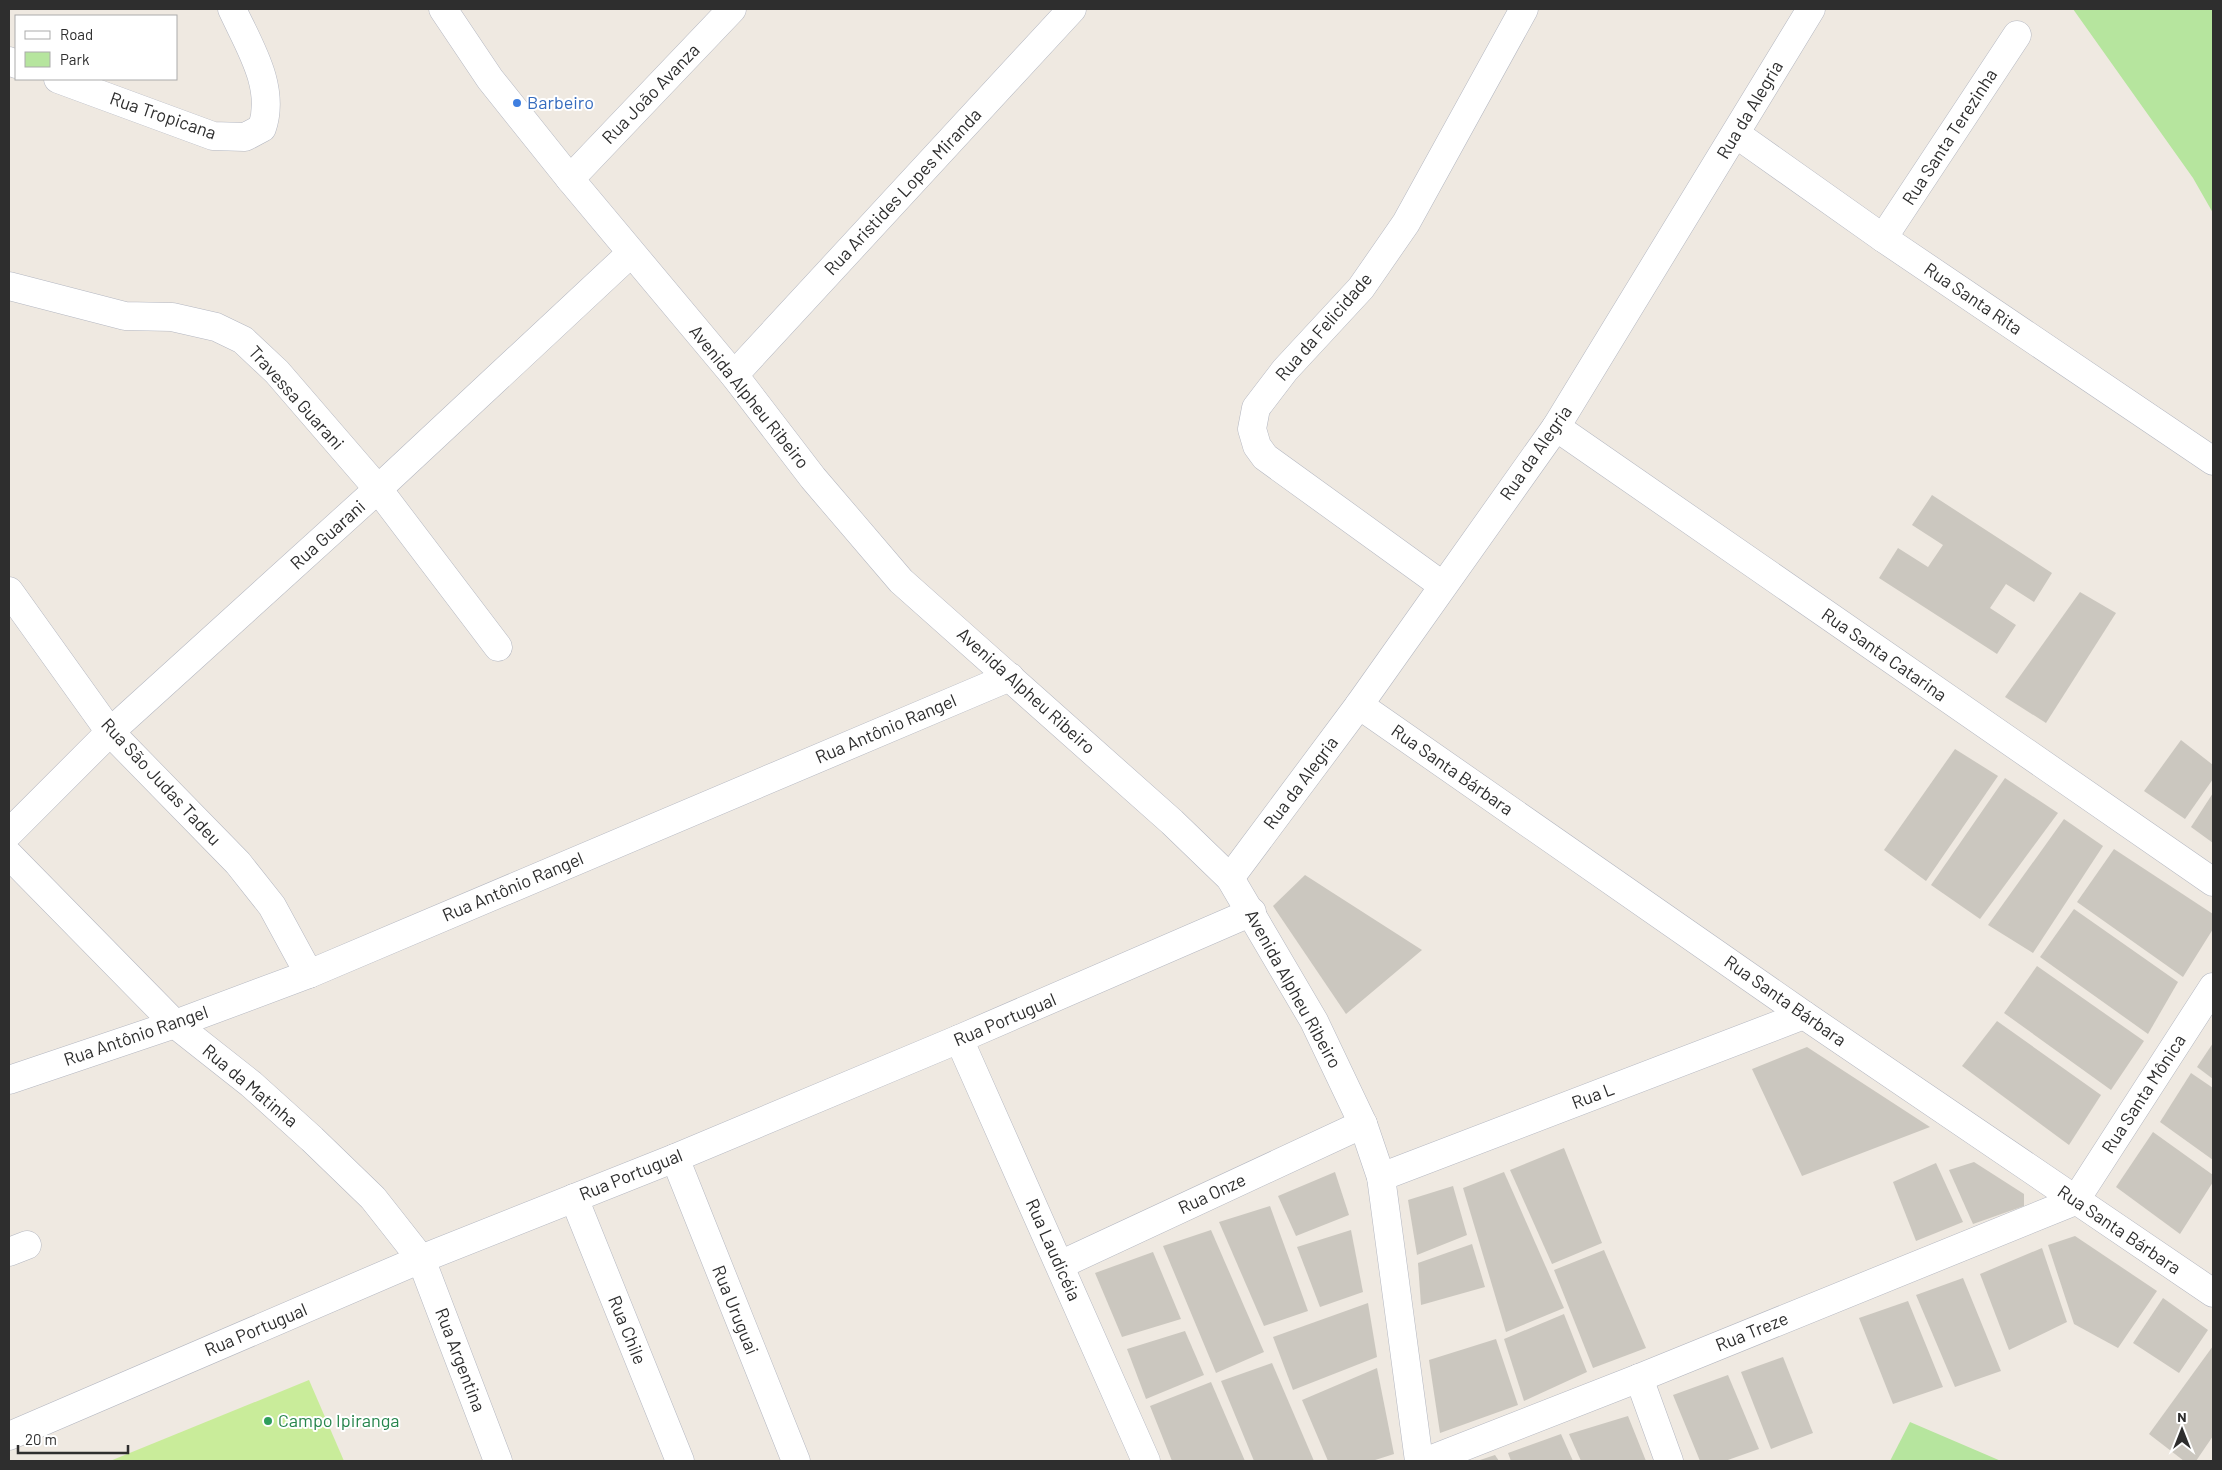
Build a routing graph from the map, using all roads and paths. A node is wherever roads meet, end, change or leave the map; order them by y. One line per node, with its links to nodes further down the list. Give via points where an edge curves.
1 (232, 9): 8 (street, Rua Tropicana, via 264,80 268,112 262,128 245,138 213,136)
2 (443, 9): 10 (street, Avenida Alpheu Ribeiro, via 490,79)
3 (732, 9): 10 (street, Rua João Avanza)
4 (1072, 9): 14 (street, Rua Aristides Lopes Miranda)
5 (1524, 9): 18 (street, Rua da Felicidade, via 1406,223 1361,288 1285,370 1256,408 1252,429 1257,446 1265,457)
6 (1811, 9): 9 (street, Rua da Alegria)
7 (2017, 35): 11 (street, Rua Santa Terezinha)
8 (61, 80)
9 (1736, 134): 11 (street, Rua Santa Rita); 15 (street, Rua da Alegria)
10 (570, 179): 12 (street, Avenida Alpheu Ribeiro)
11 (1883, 238): 16 (street, Rua Santa Rita)
12 (630, 254): 14 (street, Avenida Alpheu Ribeiro); 17 (street, Rua Guarani)
13 (9, 286): 17 (street, Travessa Guarani, via 125,316 172,317 216,326 243,340 277,372)
14 (734, 375): 21 (street, Avenida Alpheu Ribeiro, via 813,478 901,581)
15 (1556, 427): 18 (street, Rua da Alegria); 27 (street, Rua Santa Catarina)
16 (2213, 461)
17 (378, 489): 20 (street, Travessa Guarani); 23 (street, Rua Guarani)
18 (1442, 585): 22 (street, Rua da Alegria)
19 (9, 591): 23 (street, Rua São Judas Tadeu)
20 (498, 647)
21 (1010, 677): 26 (street, Avenida Alpheu Ribeiro); 29 (street, Rua Antônio Rangel)
22 (1359, 705): 26 (street, Rua da Alegria); 31 (street, Rua Santa Bárbara)
23 (110, 732): 24 (street, Rua Guarani); 29 (street, Rua São Judas Tadeu, via 238,863 272,906)
24 (17, 825)
25 (9, 855): 32 (street, Rua da Matinha)
26 (1230, 878): 28 (street, Avenida Alpheu Ribeiro)
27 (2213, 882)
28 (1252, 912): 33 (street, Rua Portugual); 35 (street, Avenida Alpheu Ribeiro, via 1314,1021)
29 (309, 974): 32 (street, Rua Antônio Rangel)
30 (2213, 987): 39 (street, Rua Santa Mônica)
31 (1804, 1014): 37 (street, Rua L); 39 (street, Rua Santa Bárbara)
32 (175, 1024): 34 (street, Rua Antônio Rangel); 40 (street, Rua da Matinha, via 252,1084 312,1138 372,1198)
33 (959, 1040): 36 (street, Rua Portugual); 41 (street, Rua Laudicéia)
34 (9, 1080)
35 (1363, 1124): 37 (street, Avenida Alpheu Ribeiro); 41 (street, Rua Onze)
36 (675, 1158): 38 (street, Rua Portugual); 47 (street, Rua Uruguai)
37 (1381, 1177): 49 (street, Avenida Alpheu Ribeiro)
38 (574, 1198): 40 (street, Rua Portugual); 46 (street, Rua Chile)
39 (2075, 1200): 42 (street, Rua Santa Bárbara); 43 (street, Rua Treze)
40 (421, 1259): 44 (street, Rua Portugual); 45 (street, Rua Argentina)
41 (1060, 1265): 48 (street, Rua Laudicéia)
42 (2213, 1294)
43 (1639, 1378): 50 (street, Rua Treze); 51 (street)
44 (9, 1436)
45 (498, 1461)
46 (680, 1461)
47 (796, 1461)
48 (1146, 1461)
49 (1419, 1461)
50 (1427, 1461)
51 (1669, 1461)

